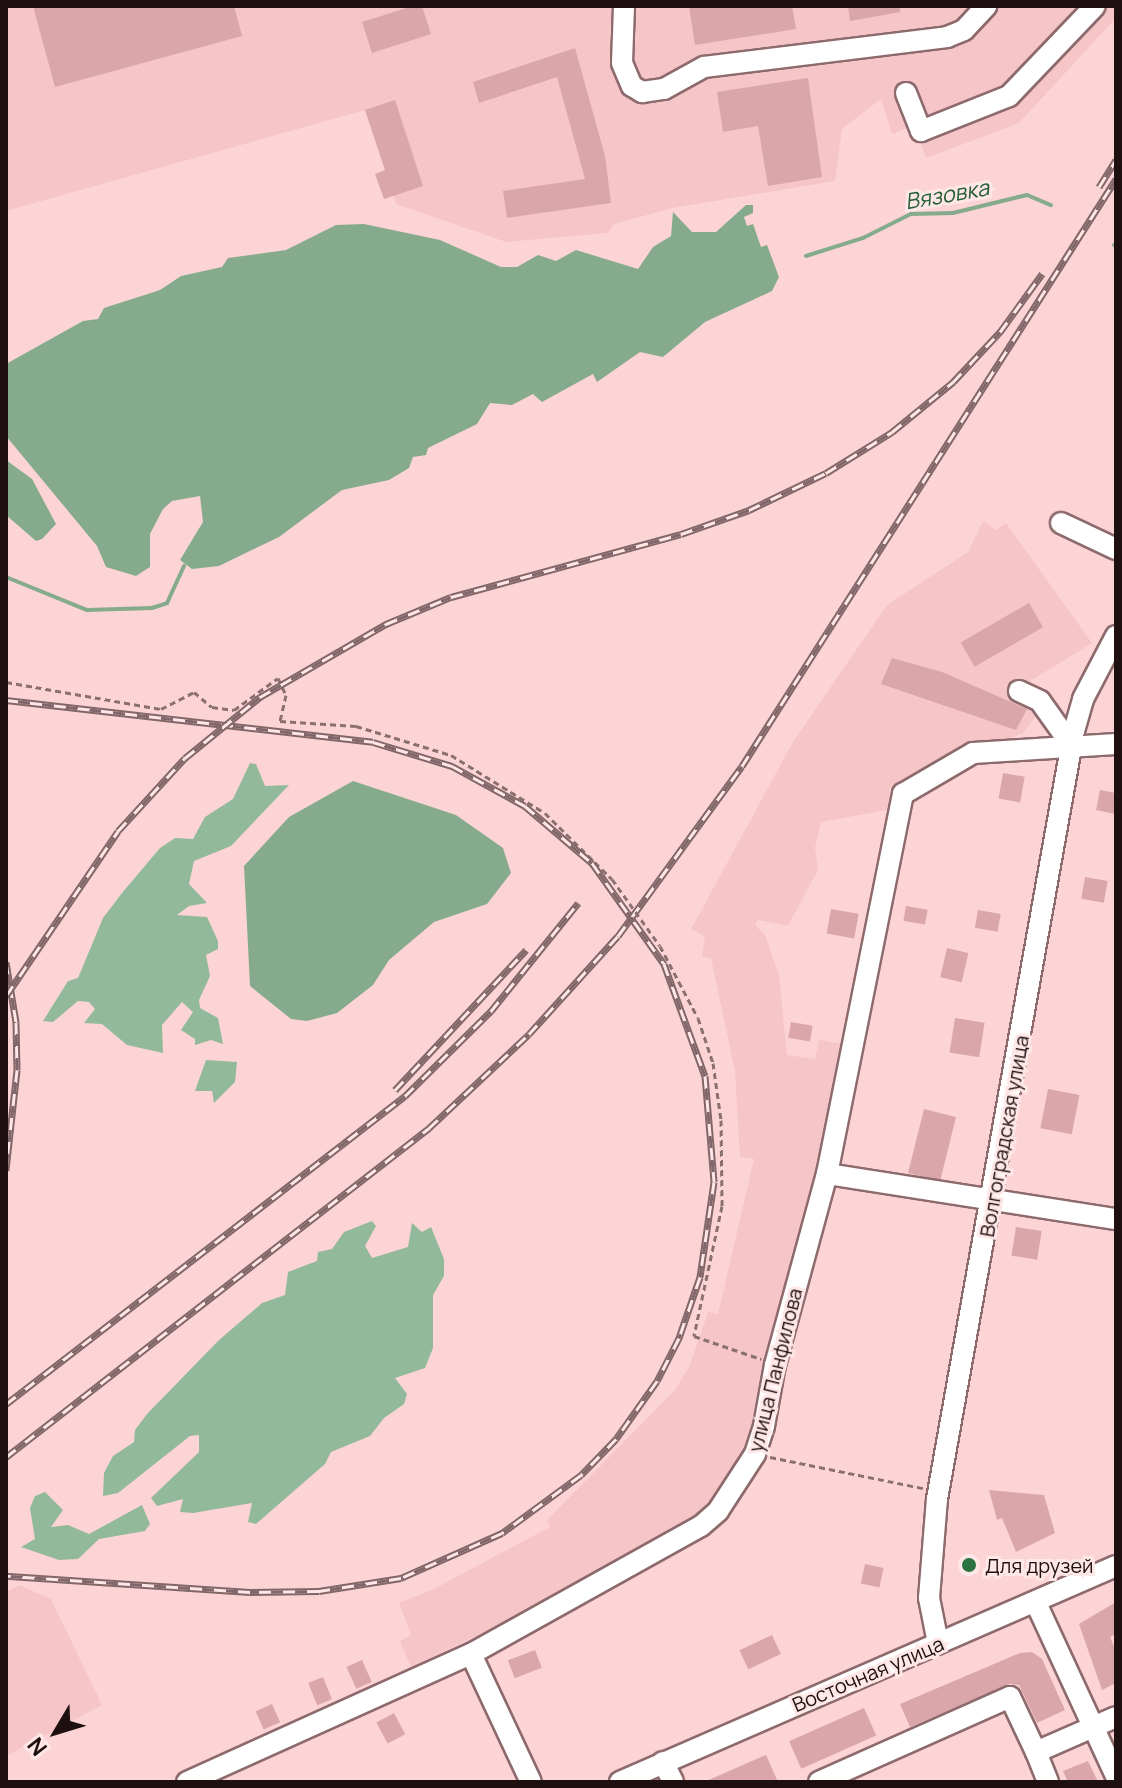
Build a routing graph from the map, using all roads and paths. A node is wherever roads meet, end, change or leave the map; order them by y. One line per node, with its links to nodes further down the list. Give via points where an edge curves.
1 (624, 6): 2 (street, via 622,63 632,86 642,92 664,89 704,67 947,37 964,30)
2 (986, 6)
3 (1095, 6): 4 (street, via 1009,96 921,131)
4 (906, 93)
5 (1061, 523): 6 (street)
6 (1116, 549)
7 (1116, 636): 11 (street, Волгоградская улица, via 1083,699)
8 (6, 682): 15 (path, bridge, via 40,692 161,709 194,692 212,707 234,710 278,678 286,695 280,721 356,726 451,755 553,819 612,879 660,946 698,1018 713,1063 721,1120 722,1206 694,1336)
9 (1019, 691): 11 (street, via 1040,701)
10 (1116, 744): 11 (street, улица Панфилова)
11 (1072, 746): 12 (street, улица Панфилова, via 973,753 915,783 898,807); 13 (street, Волгоградская улица)
12 (827, 1174): 13 (street); 15 (street, улица Панфилова)
13 (993, 1199): 14 (street); 17 (street, Волгоградская улица)
14 (1116, 1219)
15 (775, 1365): 16 (street, улица Панфилова)
16 (755, 1454): 17 (path); 21 (street, улица Панфилова, via 711,1519)
17 (939, 1491): 20 (street, Волгоградская улица, via 929,1598)
18 (1116, 1566): 19 (street, Восточная улица)
19 (1036, 1603): 20 (street, Восточная улица); 23 (street)
20 (938, 1643): 25 (street, Восточная улица)
21 (471, 1654): 27 (street, улица Панфилова); 28 (street)
22 (1116, 1717): 23 (street)
23 (1094, 1726): 24 (street); 26 (street)
24 (1036, 1752): 31 (street, via 1010,1697); 32 (street)
25 (663, 1762): 29 (street, Восточная улица); 30 (street)
26 (1116, 1776)
27 (187, 1782)
28 (531, 1782)
29 (620, 1782)
30 (673, 1782)
31 (819, 1782)
32 (1048, 1782)

